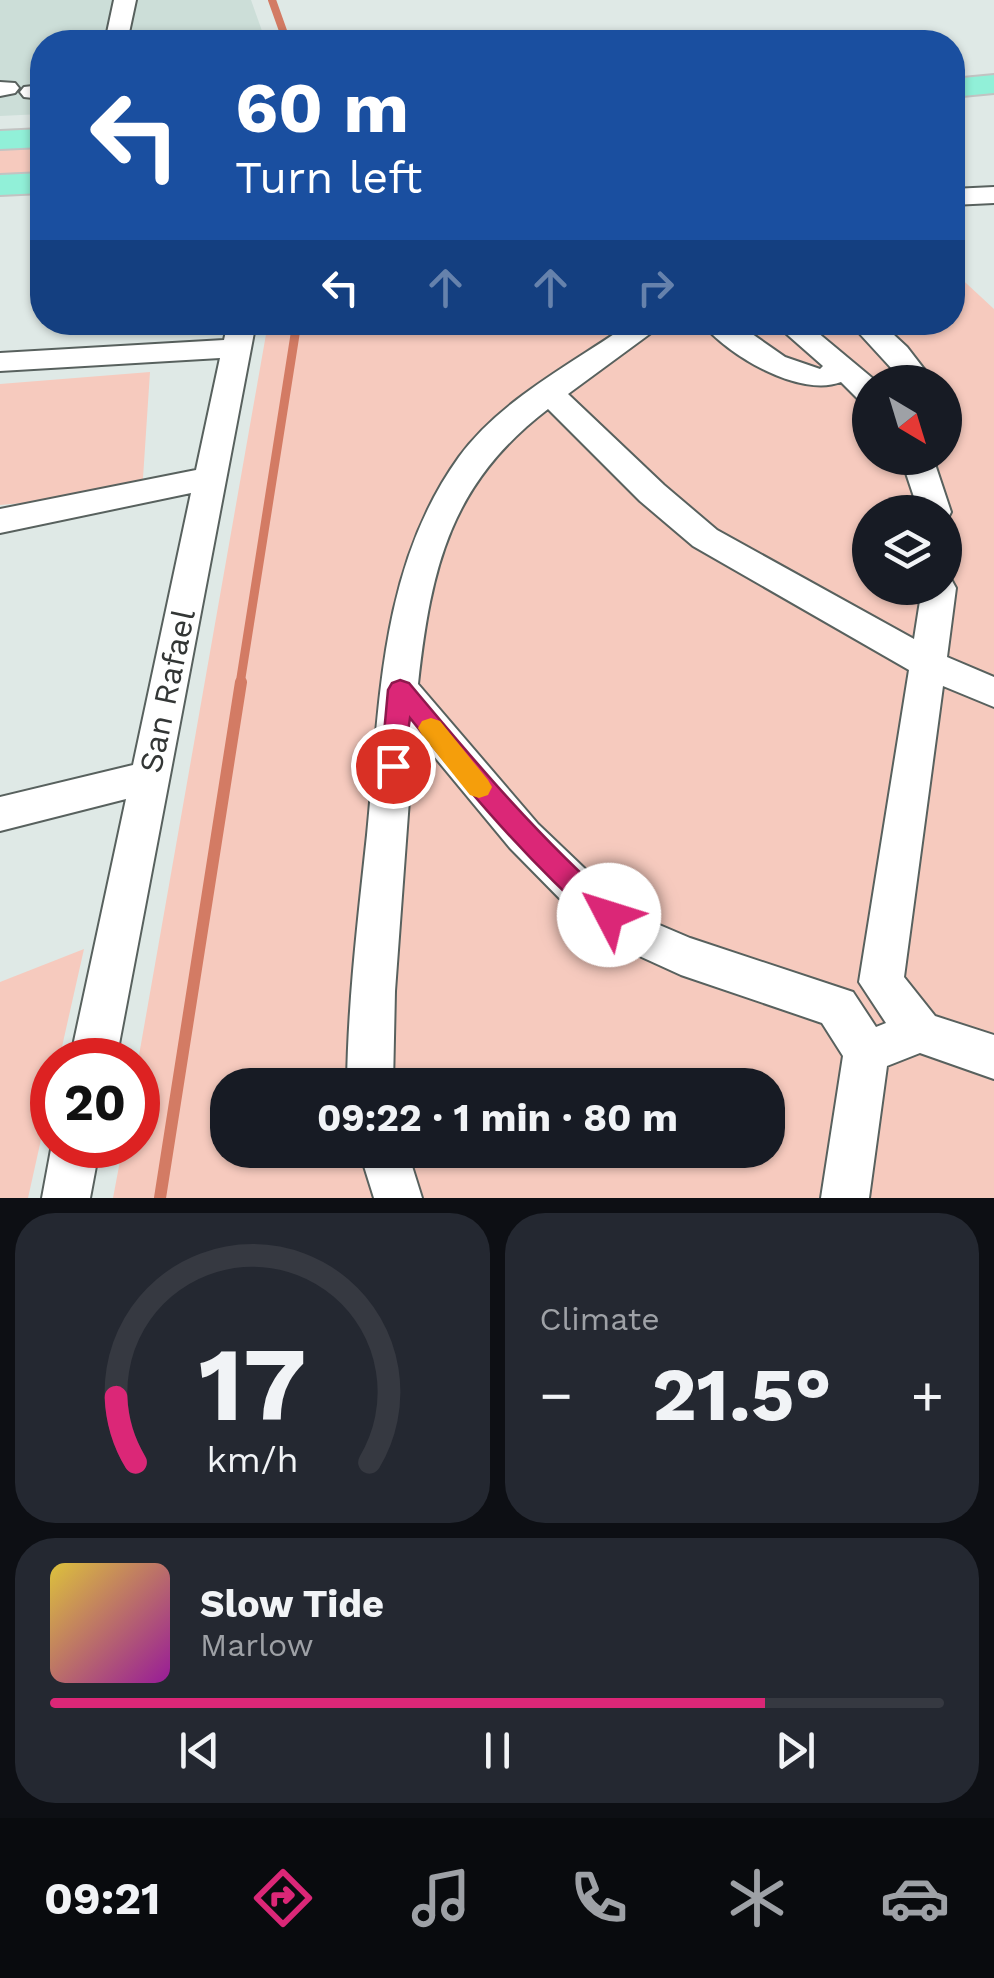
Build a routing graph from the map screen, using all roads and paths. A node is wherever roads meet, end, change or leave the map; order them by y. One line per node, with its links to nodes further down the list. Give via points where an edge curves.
1 (125, 0): 2 (street)
2 (119, 30)
3 (994, 62): 4 (main road)
4 (965, 64)
5 (994, 84): 6 (main road)
6 (965, 87)
7 (30, 139): 8 (main road)
8 (0, 140)
9 (30, 183): 10 (main road)
10 (0, 185)
11 (994, 195): 12 (street)
12 (965, 196)
13 (239, 335): 18 (street); 23 (street, San Rafael)
14 (634, 335): 22 (street)
15 (736, 335): 19 (street, via 805,379 830,378)
16 (803, 335): 19 (street)
17 (877, 335): 20 (street)
18 (0, 362)
19 (838, 363): 21 (street)
20 (907, 365)
21 (852, 376)
22 (550, 395): 26 (street, via 705,538); 27 (street, via 492,440 439,514 414,590)
23 (211, 478): 24 (street); 29 (street, San Rafael)
24 (0, 521)
25 (937, 605): 26 (street)
26 (930, 665): 28 (street); 31 (street)
27 (400, 690): 32 (street, via 524,836 628,931); 37 (street)
28 (994, 693)
29 (150, 778): 30 (street); 34 (street, San Rafael)
30 (0, 814)
31 (881, 982): 32 (street); 33 (street)
32 (837, 1007): 35 (street)
33 (920, 1032): 35 (street); 36 (street)
34 (97, 1038)
35 (866, 1052): 42 (street)
36 (994, 1057)
37 (371, 1068)
38 (72, 1168): 40 (street)
39 (389, 1168): 41 (street)
40 (66, 1198)
41 (398, 1198)
42 (845, 1198)

